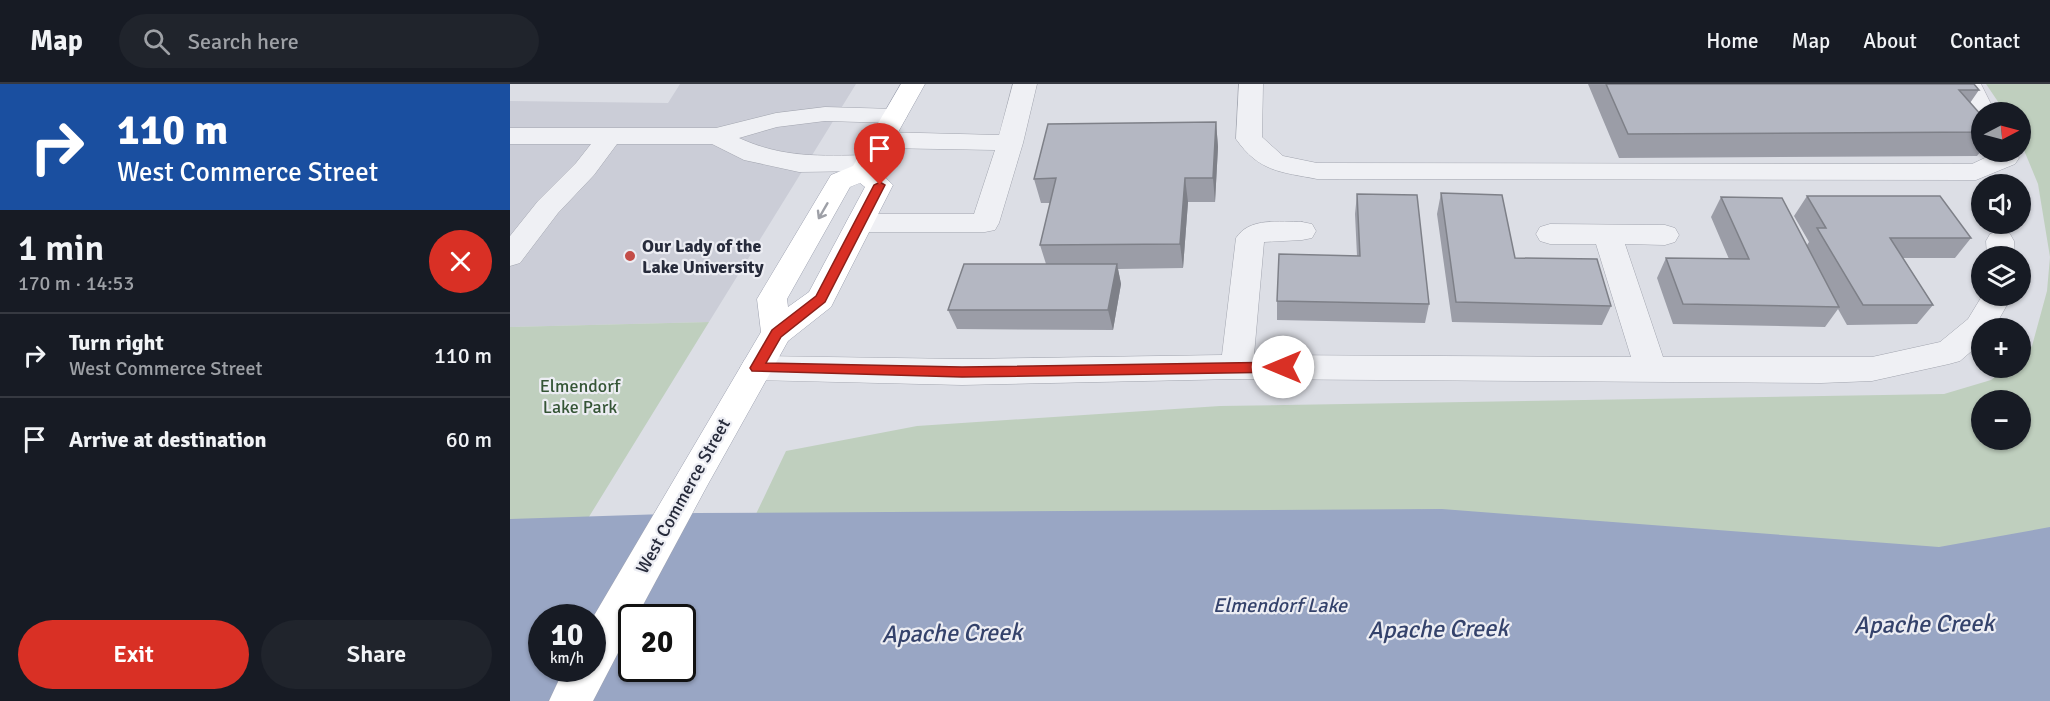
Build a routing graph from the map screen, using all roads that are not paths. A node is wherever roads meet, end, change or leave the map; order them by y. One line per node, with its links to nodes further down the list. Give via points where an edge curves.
1 (914, 84): 6 (main road)
2 (1025, 84): 11 (lane)
3 (1251, 84): 12 (lane, via 1248,140 1275,163 1317,171 1976,172)
4 (1969, 84): 5 (lane)
5 (1978, 102)
6 (895, 116): 9 (lane, via 816,115 776,120); 10 (main road)
7 (510, 136): 8 (lane)
8 (610, 136): 9 (lane); 19 (lane)
9 (716, 136): 13 (lane, via 753,154 799,164)
10 (881, 140): 11 (lane); 13 (main road)
11 (1010, 143): 14 (lane, via 985,223)
12 (1997, 162)
13 (865, 167): 14 (main road, West Commerce Street, via 880,185); 21 (main road, one-way to 21, via 840,182 772,299)
14 (860, 223): 21 (main road, West Commerce Street, via 820,299)
15 (1302, 231): 22 (lane, via 1257,233 1250,238)
16 (1550, 234): 17 (lane)
17 (1607, 234): 18 (lane); 24 (lane)
18 (1665, 235)
19 (510, 256)
20 (1991, 306): 24 (lane, via 1979,327 1949,352 1872,369)
21 (777, 333): 23 (main road, West Commerce Street)
22 (1237, 367): 23 (lane, via 962,372); 24 (lane)
23 (756, 368): 25 (main road, West Commerce Street)
24 (1651, 370)
25 (606, 634)
26 (580, 682): 27 (main road)
27 (570, 701)

